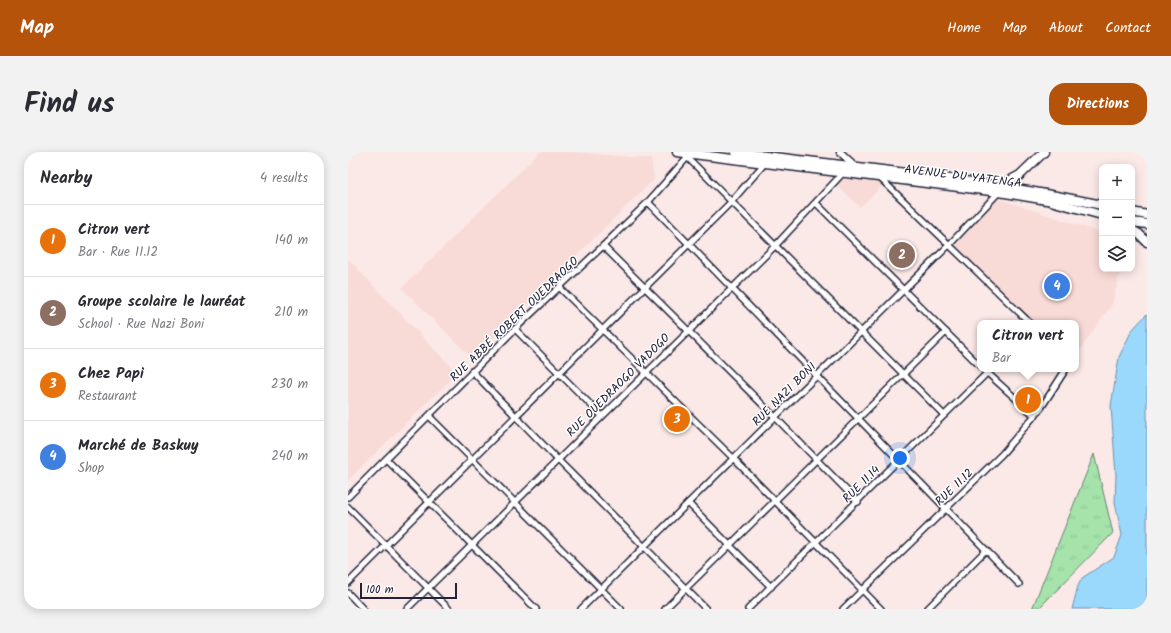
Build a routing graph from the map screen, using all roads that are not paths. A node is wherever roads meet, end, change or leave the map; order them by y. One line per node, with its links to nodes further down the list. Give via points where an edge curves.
1 (677, 152): 5 (main road, AVENUE DU YATENGA)
2 (736, 152): 7 (main road, AVENUE DU YATENGA)
3 (1044, 152): 11 (main road, via 1020,175)
4 (841, 153): 7 (street, via 841,161); 8 (street)
5 (690, 155): 6 (main road, AVENUE DU YATENGA); 12 (street, RUE ABBÉ ROBERT OUEDRAOGO); 13 (street)
6 (765, 163): 9 (main road, AVENUE DU YATENGA); 13 (street)
7 (834, 165): 8 (main road, AVENUE DU YATENGA)
8 (858, 168): 11 (main road, AVENUE DU YATENGA)
9 (842, 174): 10 (main road, AVENUE DU YATENGA); 14 (street, RUE OUEDRAOGO VADOGO)
10 (880, 178): 11 (main road, AVENUE DU YATENGA); 24 (street)
11 (999, 189): 15 (main road, AVENUE DU YATENGA, via 1049,193); 17 (main road, AVENUE DU YATENGA); 24 (street, RUE NAZI BONI)
12 (648, 202): 23 (street); 25 (street, RUE ABBÉ ROBERT OUEDRAOGO)
13 (731, 202): 23 (street); 26 (street)
14 (816, 203): 26 (street, RUE OUEDRAOGO VADOGO); 30 (street)
15 (1099, 204)
16 (1135, 213): 18 (main road)
17 (1099, 215)
18 (1147, 215)
19 (1135, 222): 20 (main road)
20 (1147, 225)
21 (1135, 232): 22 (main road)
22 (1147, 242)
23 (688, 244): 28 (street); 29 (street)
24 (949, 245): 30 (street, RUE NAZI BONI); 31 (street)
25 (603, 246): 27 (street, RUE ABBÉ ROBERT OUEDRAOGO); 28 (street)
26 (775, 246): 29 (street, RUE OUEDRAOGO VADOGO); 35 (street)
27 (560, 288): 32 (street, RUE ABBÉ ROBERT OUEDRAOGO); 33 (street)
28 (645, 288): 33 (street); 34 (street)
29 (732, 288): 34 (street, RUE OUEDRAOGO VADOGO); 45 (street)
30 (903, 290): 35 (street, RUE NAZI BONI); 36 (street)
31 (1027, 320)
32 (515, 329): 38 (street, RUE ABBÉ ROBERT OUEDRAOGO); 43 (street)
33 (603, 330): 39 (street); 43 (street)
34 (688, 332): 39 (street, RUE OUEDRAOGO VADOGO); 51 (street)
35 (861, 332): 44 (street); 45 (street, RUE NAZI BONI)
36 (946, 332): 37 (street); 44 (street)
37 (977, 363)
38 (472, 371): 47 (street, RUE ABBÉ ROBERT OUEDRAOGO); 48 (street)
39 (646, 372): 49 (street, RUE OUEDRAOGO VADOGO); 53 (street)
40 (984, 372): 46 (street, RUE 11.14)
41 (986, 372): 50 (street)
42 (1064, 372): 50 (street, RUE 11.12)
43 (559, 373): 48 (street); 49 (street)
44 (903, 374): 46 (street); 52 (street)
45 (817, 375): 51 (street, RUE NAZI BONI); 52 (street)
46 (944, 415): 58 (street, RUE 11.14)
47 (428, 416): 54 (street, RUE ABBÉ ROBERT OUEDRAOGO); 55 (street)
48 (516, 416): 55 (street); 56 (street)
49 (602, 416): 56 (street, RUE OUEDRAOGO VADOGO)
50 (1035, 416): 66 (street, RUE 11.12, via 1002,454)
51 (775, 417): 53 (street, RUE NAZI BONI); 57 (street)
52 (858, 418): 57 (street); 58 (street)
53 (733, 458): 60 (street); 64 (street, RUE NAZI BONI)
54 (386, 459): 59 (street, RUE ABBÉ ROBERT OUEDRAOGO); 61 (street)
55 (472, 459): 61 (street); 63 (street)
56 (558, 460): 63 (street, RUE OUEDRAOGO VADOGO); 71 (street)
57 (816, 460): 60 (street); 62 (street)
58 (899, 460): 62 (street, RUE 11.14); 66 (street)
59 (348, 497)
60 (774, 501): 67 (street); 69 (street)
61 (430, 502): 68 (street); 70 (street)
62 (858, 502): 67 (street, RUE 11.14)
63 (515, 503): 68 (street, RUE OUEDRAOGO VADOGO); 78 (street)
64 (688, 503): 69 (street); 71 (street, RUE NAZI BONI)
65 (348, 508): 70 (street)
66 (947, 508): 72 (street); 79 (street, RUE 11.12)
67 (815, 543): 75 (street, RUE 11.14); 79 (street)
68 (473, 545): 76 (street, RUE OUEDRAOGO VADOGO); 84 (street)
69 (730, 545): 75 (street); 77 (street)
70 (385, 546): 73 (street); 76 (street)
71 (644, 546): 77 (street); 78 (street, RUE NAZI BONI)
72 (986, 550): 74 (street); 92 (street)
73 (348, 583)
74 (1019, 584)
75 (771, 587): 89 (street, RUE 11.14)
76 (428, 588): 82 (street, RUE OUEDRAOGO VADOGO); 83 (street)
77 (686, 588): 87 (street); 88 (street)
78 (601, 589): 85 (street, RUE NAZI BONI); 86 (street)
79 (862, 590): 90 (street, RUE 11.12); 91 (street)
80 (348, 593): 81 (street)
81 (364, 609)
82 (407, 609)
83 (449, 609)
84 (536, 609)
85 (581, 609)
86 (621, 609)
87 (665, 609)
88 (706, 609)
89 (748, 609)
90 (843, 609)
91 (881, 609)
92 (927, 609)

